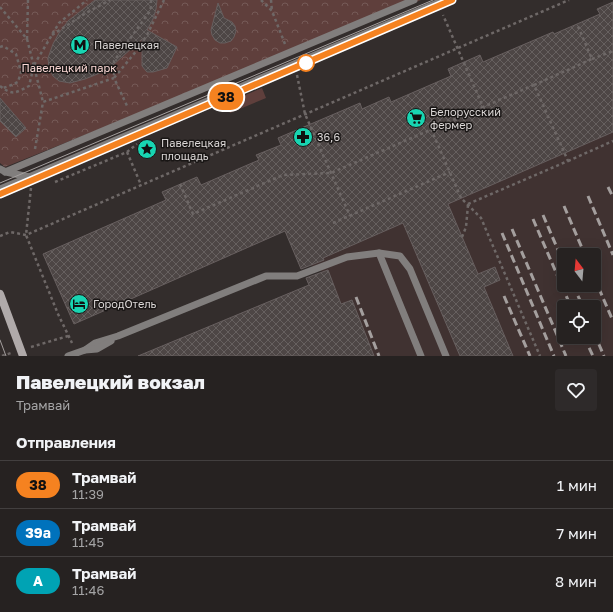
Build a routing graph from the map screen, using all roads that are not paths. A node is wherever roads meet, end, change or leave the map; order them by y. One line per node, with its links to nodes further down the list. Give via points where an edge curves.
1 (414, 0): 3 (lane)
2 (444, 0): 4 (lane)
3 (2, 171): 4 (lane)
4 (28, 177): 5 (lane)
5 (0, 189)
6 (379, 253): 9 (lane, via 347,257 297,276 266,276 118,336 97,349); 10 (lane); 11 (lane, via 400,256 410,269)
7 (0, 294): 8 (main road)
8 (22, 353)
9 (68, 356)
10 (421, 356)
11 (446, 356)

